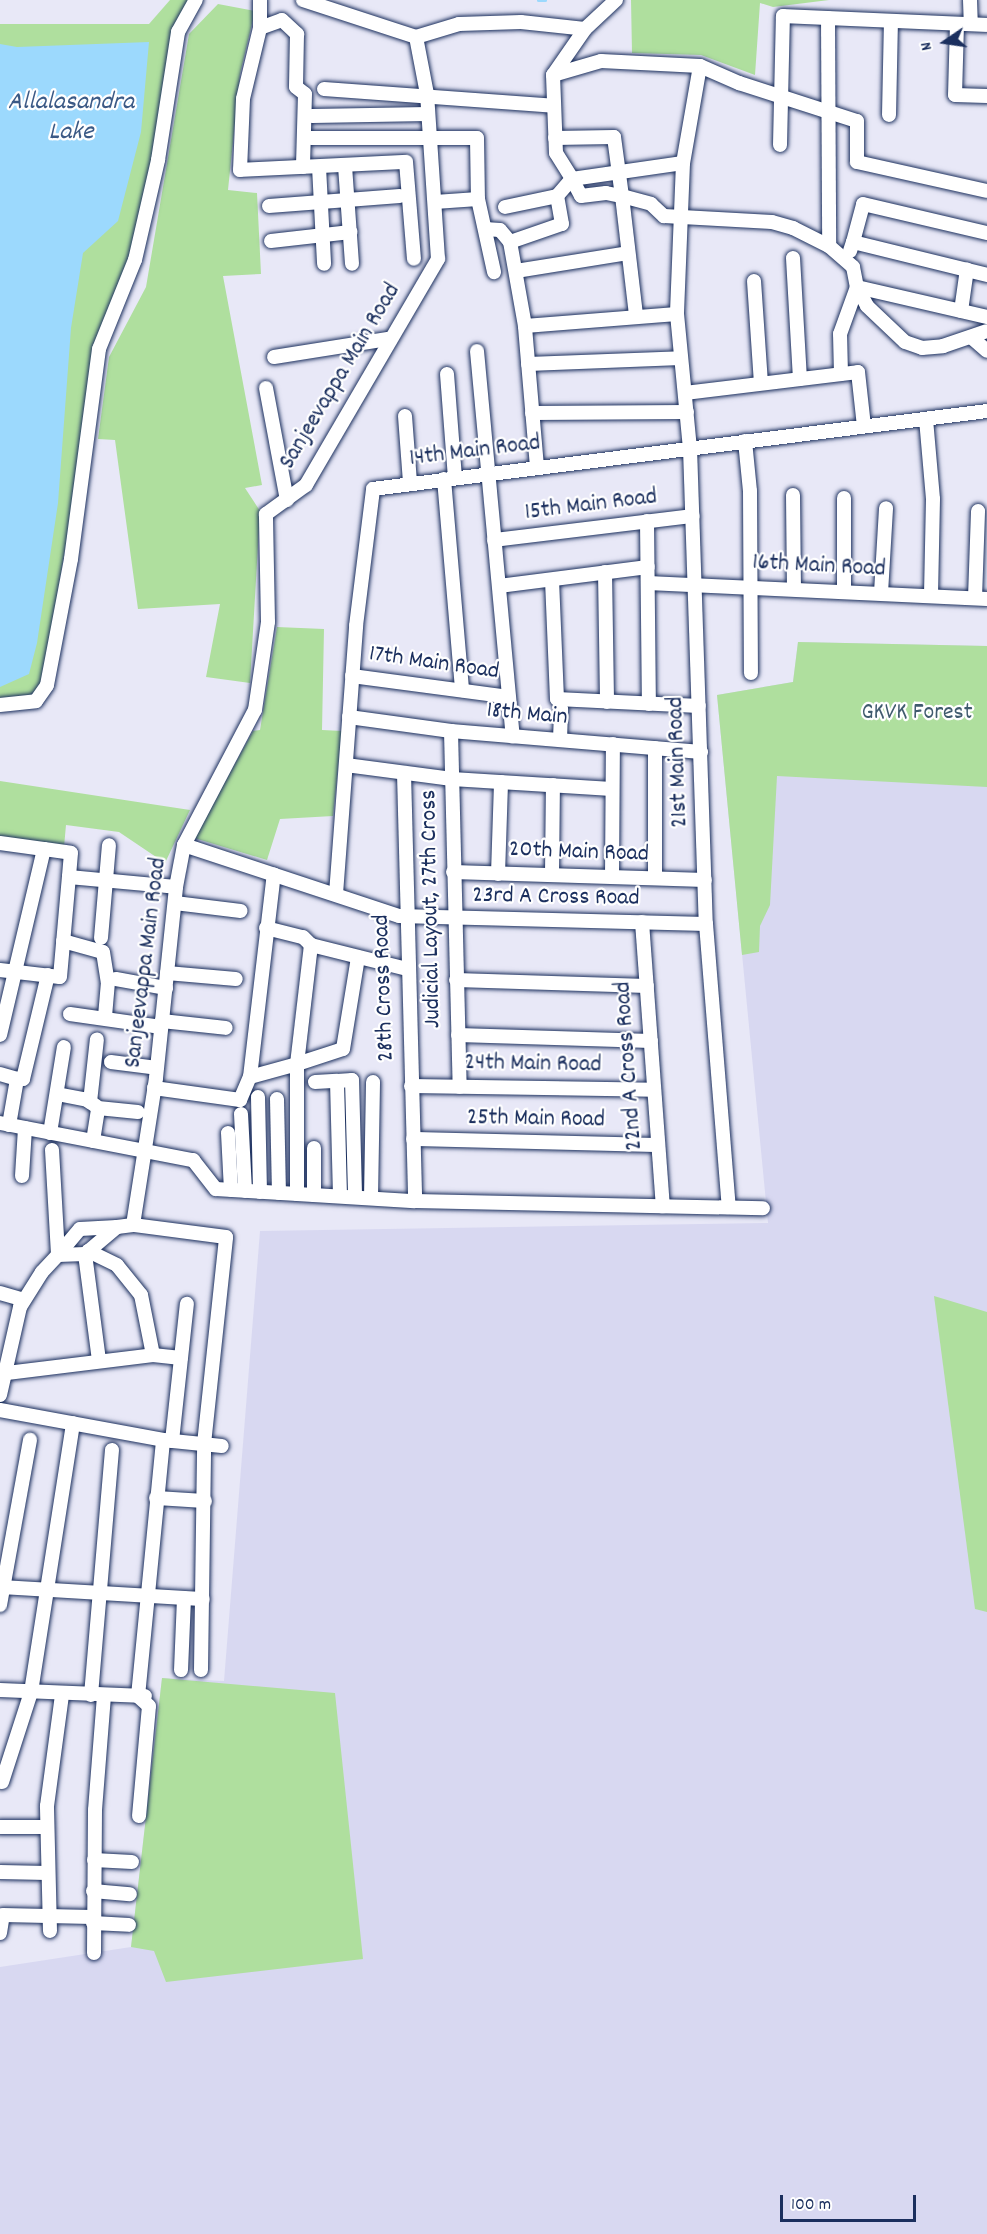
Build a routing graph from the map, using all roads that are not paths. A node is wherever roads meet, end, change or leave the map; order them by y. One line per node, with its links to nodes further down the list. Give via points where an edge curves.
1 (196, 0): 123 (street, via 178,32 158,160 135,260 99,349 71,559 47,685 36,701)
2 (260, 0): 10 (street)
3 (303, 0): 12 (street)
4 (615, 0): 11 (street)
5 (970, 0): 8 (street)
6 (828, 18): 7 (street); 17 (street, via 783,16); 20 (street)
7 (891, 21): 8 (street); 22 (street)
8 (964, 24): 9 (street); 18 (street, via 955,94)
9 (987, 25)
10 (260, 28): 30 (street, via 282,20 297,34 296,87 305,94); 30 (street, via 243,99 240,170)
11 (585, 29): 12 (street, via 521,22 459,24); 14 (street)
12 (416, 37): 16 (street, Sanjeevappa Main Road)
13 (700, 66): 14 (street, via 601,61); 17 (street, via 739,83); 28 (street, 21st Main Road)
14 (553, 75): 19 (street)
15 (324, 89): 16 (street)
16 (427, 94): 19 (street); 21 (street, Sanjeevappa Main Road)
17 (780, 94): 20 (street); 27 (street)
18 (987, 96)
19 (553, 106): 25 (street)
20 (829, 113): 34 (street, via 857,121 857,162); 52 (street)
21 (428, 114): 23 (street); 26 (street, Sanjeevappa Main Road)
22 (889, 115)
23 (312, 116)
24 (311, 138): 26 (street)
25 (555, 138): 32 (street, via 614,137); 33 (street, via 556,153)
26 (431, 139): 38 (street, via 477,138); 40 (street, Sanjeevappa Main Road)
27 (780, 145)
28 (683, 163): 32 (street); 44 (street, 21st Main Road)
29 (345, 166): 31 (street); 39 (street); 55 (street, via 406,162)
30 (303, 167): 31 (street)
31 (319, 167): 41 (street)
32 (618, 171): 33 (street); 37 (street)
33 (572, 179): 36 (street); 37 (street, via 581,196)
34 (987, 191)
35 (400, 196): 39 (street)
36 (557, 196): 43 (street); 50 (street, via 562,224)
37 (622, 196): 44 (street, via 651,204 664,216); 53 (street)
38 (478, 199): 40 (street); 45 (street)
39 (348, 202): 41 (street); 46 (street)
40 (435, 202): 72 (street, Sanjeevappa Main Road, via 438,259)
41 (321, 203): 42 (street); 48 (street)
42 (269, 206)
43 (505, 207)
44 (681, 217): 52 (street, via 772,222); 66 (street, 21st Main Road)
45 (485, 229): 50 (street, via 500,230); 61 (street)
46 (350, 232): 48 (street); 58 (street)
47 (987, 233): 51 (street, via 863,204)
48 (322, 235): 49 (street); 57 (street)
49 (271, 242)
50 (510, 242): 60 (street)
51 (853, 242): 56 (street); 59 (street)
52 (829, 246): 56 (street)
53 (628, 253): 60 (street); 67 (street)
54 (793, 258): 80 (street)
55 (414, 259)
56 (847, 262): 64 (street, via 853,267)
57 (324, 264)
58 (352, 264)
59 (967, 269): 62 (street); 65 (street)
60 (516, 271): 69 (street)
61 (494, 272)
62 (987, 275)
63 (754, 282): 81 (street)
64 (857, 286): 65 (street); 71 (street, via 867,306 905,342 933,347); 79 (street, via 840,334)
65 (961, 311): 68 (street)
66 (677, 314): 67 (street); 76 (street, 21st Main Road)
67 (636, 316): 69 (street)
68 (987, 317)
69 (525, 326): 77 (street)
70 (987, 331): 71 (street)
71 (971, 337): 74 (street)
72 (388, 339): 75 (street); 98 (street, Sanjeevappa Main Road, via 306,485)
73 (477, 351): 93 (street)
74 (987, 351)
75 (274, 357)
76 (681, 358): 77 (street); 83 (street, 21st Main Road)
77 (528, 364): 86 (street)
78 (447, 374): 94 (street)
79 (841, 374): 80 (street); 89 (street, via 858,372)
80 (800, 379): 81 (street)
81 (761, 383): 83 (street)
82 (266, 388): 98 (street)
83 (685, 393): 85 (street, 21st Main Road)
84 (987, 411): 88 (street, 14th Main Road)
85 (687, 412): 86 (street); 91 (street, 21st Main Road)
86 (532, 413): 92 (street)
87 (405, 416): 95 (street)
88 (926, 419): 89 (street, 14th Main Road); 114 (street, via 933,499)
89 (864, 426): 90 (street, 14th Main Road)
90 (745, 441): 91 (street, 14th Main Road); 110 (street)
91 (690, 448): 92 (street, 14th Main Road); 101 (street, 21st Main Road)
92 (537, 467): 93 (street, 14th Main Road)
93 (488, 473): 94 (street, 14th Main Road); 103 (street)
94 (449, 478): 95 (street, 14th Main Road); 118 (street)
95 (410, 483): 117 (street, 14th Main Road, via 373,489)
96 (793, 495): 111 (street)
97 (844, 498): 112 (street)
98 (287, 500): 140 (street, Sanjeevappa Main Road, via 266,514 268,622 255,710)
99 (886, 508): 113 (street)
100 (978, 511): 115 (street)
101 (693, 516): 102 (street, 15th Main Road); 108 (street, 21st Main Road)
102 (647, 521): 103 (street, 15th Main Road); 104 (street)
103 (495, 540): 109 (street)
104 (648, 567): 105 (street); 107 (street)
105 (605, 572): 106 (street); 120 (street)
106 (552, 580): 109 (street); 121 (street)
107 (648, 583): 108 (street, 16th Main Road); 122 (street)
108 (696, 583): 110 (street, 16th Main Road); 124 (street, 21st Main Road)
109 (499, 586): 119 (street)
110 (751, 586): 111 (street, 16th Main Road); 116 (street)
111 (794, 588): 112 (street, 16th Main Road)
112 (844, 591): 113 (street, 16th Main Road)
113 (881, 593): 114 (street, 16th Main Road)
114 (932, 596): 115 (street, 16th Main Road)
115 (981, 599)
116 (751, 673)
117 (352, 676): 118 (street, 17th Main Road); 125 (street, 14th Main Road)
118 (462, 690): 119 (street, 17th Main Road)
119 (509, 697): 127 (street)
120 (607, 702): 121 (street); 122 (street)
121 (559, 704): 128 (street)
122 (650, 704): 124 (street)
123 (0, 705)
124 (699, 706): 131 (street, 21st Main Road)
125 (349, 717): 126 (street, 18th Main); 132 (street, 14th Main Road)
126 (451, 731): 127 (street, 18th Main); 134 (street, Judicial Layout, 27th Cross)
127 (513, 736): 128 (street, 18th Main)
128 (560, 740): 129 (street, 18th Main)
129 (613, 744): 130 (street, 18th Main); 137 (street)
130 (655, 748): 131 (street, 18th Main); 148 (street)
131 (701, 752): 150 (street, 21st Main Road)
132 (346, 765): 133 (street); 152 (street, 14th Main Road)
133 (404, 773): 134 (street); 155 (street, 28th Cross Road)
134 (452, 779): 135 (street); 142 (street, Judicial Layout, 27th Cross)
135 (501, 782): 136 (street); 144 (street)
136 (553, 785): 137 (street); 145 (street)
137 (612, 789): 147 (street)
138 (0, 843): 141 (street)
139 (109, 845): 149 (street)
140 (184, 845): 143 (street, 23rd A Cross Road); 151 (street, Sanjeevappa Main Road)
141 (44, 849): 146 (street, via 71,853); 166 (street)
142 (453, 872): 144 (street, 20th Main Road); 156 (street, Judicial Layout, 27th Cross)
143 (274, 874): 152 (street, 23rd A Cross Road); 159 (street)
144 (498, 874): 145 (street, 20th Main Road)
145 (552, 875): 147 (street, 20th Main Road)
146 (69, 877): 149 (street); 161 (street)
147 (612, 877): 148 (street, 20th Main Road)
148 (655, 878): 150 (street, 20th Main Road)
149 (108, 880): 151 (street); 160 (street)
150 (705, 880): 158 (street, 21st Main Road)
151 (176, 887): 153 (street, Sanjeevappa Main Road)
152 (336, 894): 155 (street, 23rd A Cross Road)
153 (175, 903): 154 (street); 167 (street, Sanjeevappa Main Road)
154 (241, 912)
155 (406, 916): 156 (street, 23rd A Cross Road); 164 (street, 28th Cross Road)
156 (453, 919): 157 (street, 23rd A Cross Road); 171 (street, Judicial Layout, 27th Cross)
157 (642, 922): 158 (street, 23rd A Cross Road); 172 (street, 22nd A Cross Road)
158 (706, 924): 224 (street, 21st Main Road)
159 (266, 928): 162 (street, via 303,937); 187 (street)
160 (101, 938)
161 (63, 941): 168 (street, via 60,977); 175 (street, via 103,952 108,982)
162 (311, 945): 163 (street); 184 (street)
163 (358, 957): 164 (street); 184 (street, via 343,1049)
164 (407, 969): 192 (street, 28th Cross Road)
165 (0, 970): 166 (street)
166 (15, 972): 168 (street); 178 (street)
167 (168, 974): 170 (street); 173 (street, Sanjeevappa Main Road)
168 (48, 975): 188 (street, via 23,1079)
169 (116, 979): 173 (street)
170 (236, 979)
171 (456, 980): 172 (street); 179 (street, Judicial Layout, 27th Cross)
172 (647, 986): 181 (street, 22nd A Cross Road)
173 (166, 988): 176 (street, Sanjeevappa Main Road)
174 (70, 1014): 175 (street)
175 (105, 1018): 176 (street)
176 (162, 1024): 177 (street); 185 (street, Sanjeevappa Main Road)
177 (226, 1029)
178 (0, 1035)
179 (458, 1035): 181 (street); 193 (street, Judicial Layout, 27th Cross)
180 (97, 1039): 199 (street)
181 (651, 1041): 195 (street, 22nd A Cross Road)
182 (64, 1047): 196 (street)
183 (111, 1062): 185 (street)
184 (297, 1064): 187 (street); 217 (street)
185 (157, 1068): 194 (street, Sanjeevappa Main Road)
186 (0, 1074): 188 (street)
187 (250, 1077): 194 (street, via 240,1100)
188 (17, 1079): 202 (street)
189 (338, 1081): 190 (street); 219 (street); 220 (street, via 352,1080)
190 (315, 1082)
191 (373, 1082): 221 (street)
192 (411, 1086): 193 (street, 24th Main Road); 206 (street, 28th Cross Road)
193 (460, 1087): 195 (street, 24th Main Road)
194 (154, 1088): 211 (street, Sanjeevappa Main Road)
195 (654, 1090): 208 (street, 22nd A Cross Road)
196 (57, 1094): 199 (street); 204 (street)
197 (258, 1097): 215 (street)
198 (277, 1099): 216 (street)
199 (94, 1105): 200 (street); 207 (street)
200 (138, 1112)
201 (241, 1114): 214 (street)
202 (4, 1124): 203 (street)
203 (25, 1128): 204 (street); 212 (street)
204 (50, 1133): 207 (street)
205 (228, 1133): 213 (street)
206 (413, 1139): 208 (street, 25th Main Road); 222 (street, 28th Cross Road)
207 (93, 1142): 211 (street)
208 (658, 1145): 223 (street, 22nd A Cross Road)
209 (314, 1148): 218 (street)
210 (52, 1150): 229 (street)
211 (144, 1151): 213 (street, via 193,1160 216,1189); 226 (street, Sanjeevappa Main Road)
212 (22, 1176)
213 (231, 1190): 214 (street)
214 (245, 1191): 215 (street)
215 (261, 1192): 216 (street)
216 (279, 1193): 217 (street)
217 (297, 1194): 218 (street)
218 (314, 1195): 219 (street)
219 (340, 1196): 220 (street)
220 (355, 1197): 221 (street)
221 (370, 1198): 222 (street)
222 (415, 1201): 223 (street)
223 (663, 1206): 224 (street)
224 (729, 1207): 225 (street)
225 (763, 1208)
226 (133, 1225): 227 (street); 242 (street, via 226,1237)
227 (117, 1227): 228 (street); 229 (street, via 80,1229)
228 (86, 1252): 229 (street); 233 (street, via 117,1265 141,1295); 235 (street)
229 (58, 1255): 231 (street)
230 (0, 1293): 231 (street)
231 (24, 1300): 236 (street)
232 (187, 1304): 234 (street)
233 (153, 1355): 234 (street); 235 (street)
234 (181, 1358): 241 (street)
235 (99, 1360): 236 (street)
236 (7, 1372): 237 (street)
237 (0, 1395)
238 (0, 1410): 239 (street)
239 (73, 1423): 241 (street); 248 (street)
240 (30, 1440): 247 (street)
241 (168, 1440): 242 (street); 245 (street)
242 (204, 1444): 243 (street); 246 (street)
243 (222, 1446)
244 (112, 1450): 249 (street)
245 (156, 1498): 246 (street); 250 (street)
246 (205, 1501): 252 (street)
247 (2, 1587): 248 (street); 253 (street)
248 (49, 1590): 249 (street); 257 (street)
249 (97, 1593): 250 (street); 259 (street)
250 (145, 1595): 251 (street); 260 (street)
251 (184, 1598): 252 (street); 254 (street)
252 (203, 1599): 255 (street)
253 (0, 1605)
254 (181, 1670)
255 (201, 1670)
256 (0, 1690): 257 (street)
257 (31, 1692): 258 (street); 261 (street)
258 (62, 1695): 259 (street); 264 (street)
259 (98, 1696): 260 (street); 265 (street)
260 (144, 1696): 262 (street, via 148,1706)
261 (2, 1782)
262 (139, 1816)
263 (0, 1827): 264 (street)
264 (47, 1827): 268 (street)
265 (94, 1860): 266 (street); 269 (street)
266 (132, 1862)
267 (0, 1872): 268 (street)
268 (47, 1873): 271 (street)
269 (93, 1891): 270 (street); 272 (street)
270 (130, 1894)
271 (49, 1914): 272 (street); 274 (street); 275 (street, via 3,1915)
272 (93, 1920): 273 (street); 276 (street)
273 (129, 1925)
274 (50, 1931)
275 (0, 1933)
276 (94, 1953)

